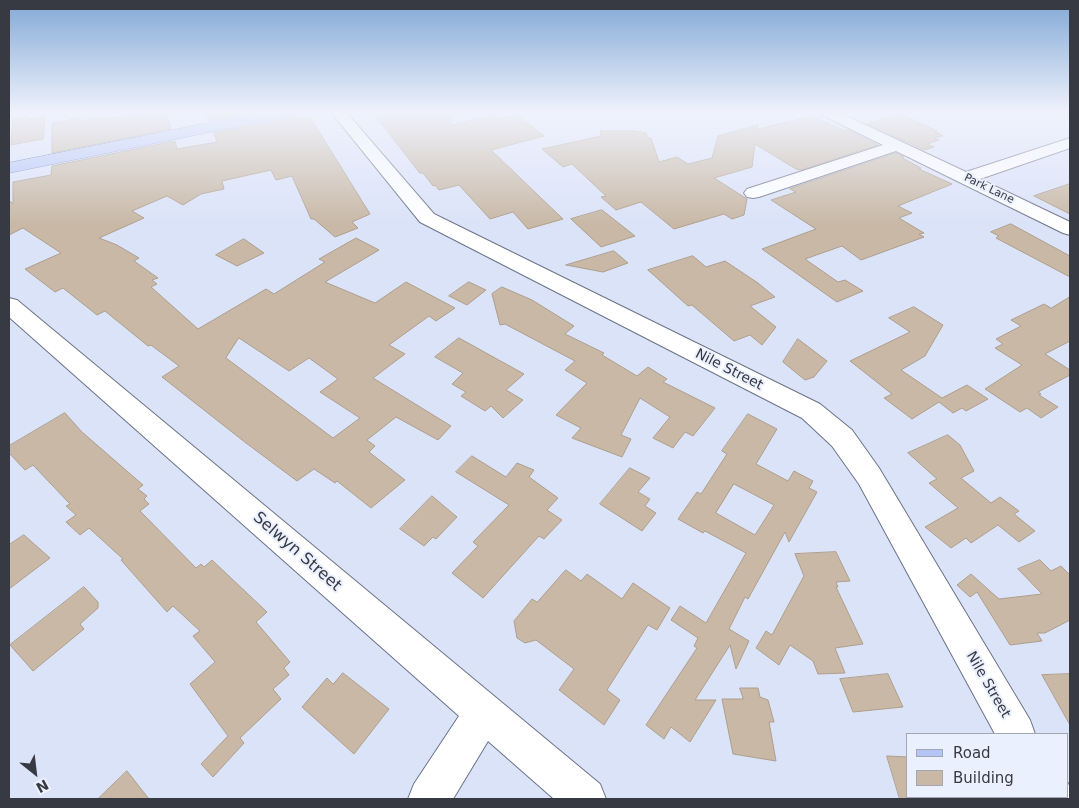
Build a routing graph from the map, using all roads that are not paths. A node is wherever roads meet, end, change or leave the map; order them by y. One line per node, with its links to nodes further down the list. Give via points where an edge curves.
1 (99, 150): 6 (main road)
2 (369, 150): 12 (street, Nile Street, via 426,218 811,410 842,438 868,476)
3 (885, 150): 8 (street)
4 (909, 150): 7 (street, Park Lane)
5 (1050, 150): 7 (street)
6 (9, 168)
7 (967, 178): 9 (street, Park Lane)
8 (753, 193)
9 (1070, 229)
10 (9, 306): 11 (street, Selwyn Street)
11 (484, 712): 13 (street); 14 (street, Selwyn Street)
12 (1015, 733)
13 (429, 799)
14 (585, 799)

